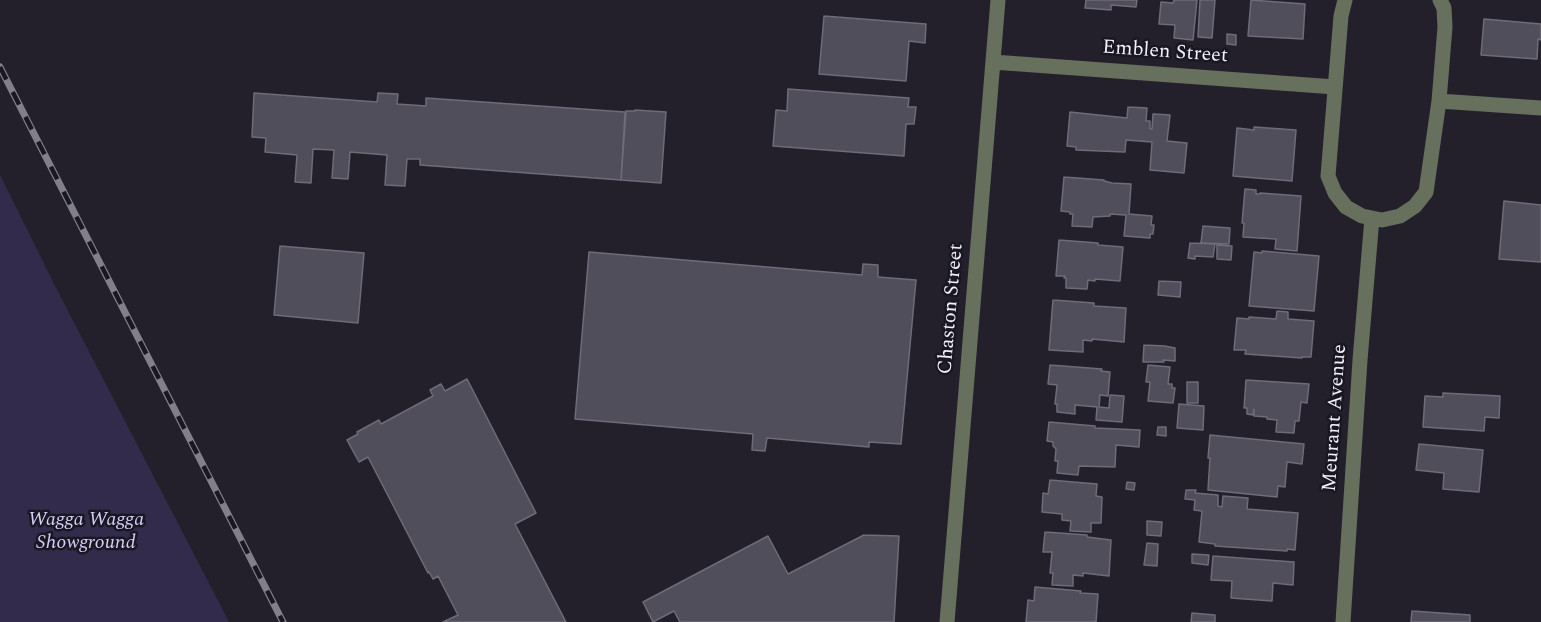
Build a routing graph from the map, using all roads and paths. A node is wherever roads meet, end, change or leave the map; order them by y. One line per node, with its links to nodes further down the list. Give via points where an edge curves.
1 (998, 0): 4 (street, Chaston Street)
2 (1344, 0): 5 (street)
3 (1440, 0): 6 (street, via 1444,27)
4 (993, 62): 5 (street, Emblen Street); 9 (street, Chaston Street)
5 (1335, 87): 8 (street, via 1328,176 1346,207)
6 (1439, 100): 7 (street); 8 (street, via 1426,192 1400,216)
7 (1541, 108)
8 (1372, 218): 10 (street, Meurant Avenue)
9 (947, 622)
10 (1343, 622)

